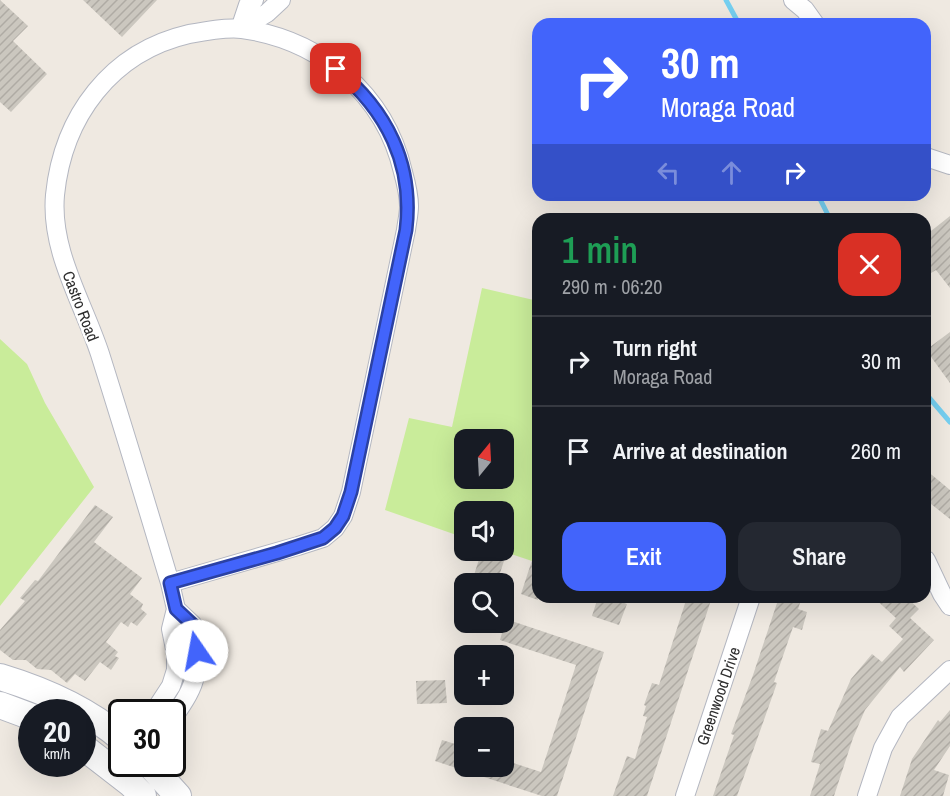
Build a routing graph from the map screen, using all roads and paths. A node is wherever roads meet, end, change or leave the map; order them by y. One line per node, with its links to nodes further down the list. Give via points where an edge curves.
1 (254, 0): 5 (street, via 248,5)
2 (281, 0): 5 (street)
3 (793, 0): 4 (street)
4 (811, 18)
5 (240, 29): 9 (street, Castro Road, via 168,39 130,58 103,83 78,115 64,148 55,196 57,234 68,272 99,350); 9 (street, via 282,38 318,54 373,104 400,157 409,205 406,230 351,492 335,528 323,538)
6 (931, 159): 7 (street)
7 (950, 165)
8 (931, 571): 11 (street)
9 (170, 583): 12 (street, Castro Road)
10 (749, 603): 24 (street, Greenwood Drive)
11 (950, 606)
12 (176, 609): 15 (street, Castro Road, via 171,629 176,670); 16 (street, Castro Road, via 193,625 197,676)
13 (950, 670): 25 (street, via 900,717 883,748)
14 (0, 677): 19 (main road, via 68,703)
15 (162, 699)
16 (186, 699)
17 (0, 705): 18 (main road)
18 (18, 712)
19 (108, 728)
20 (129, 777): 22 (main road)
21 (161, 777): 23 (main road)
22 (143, 796)
23 (178, 796)
24 (685, 796)
25 (867, 796)

